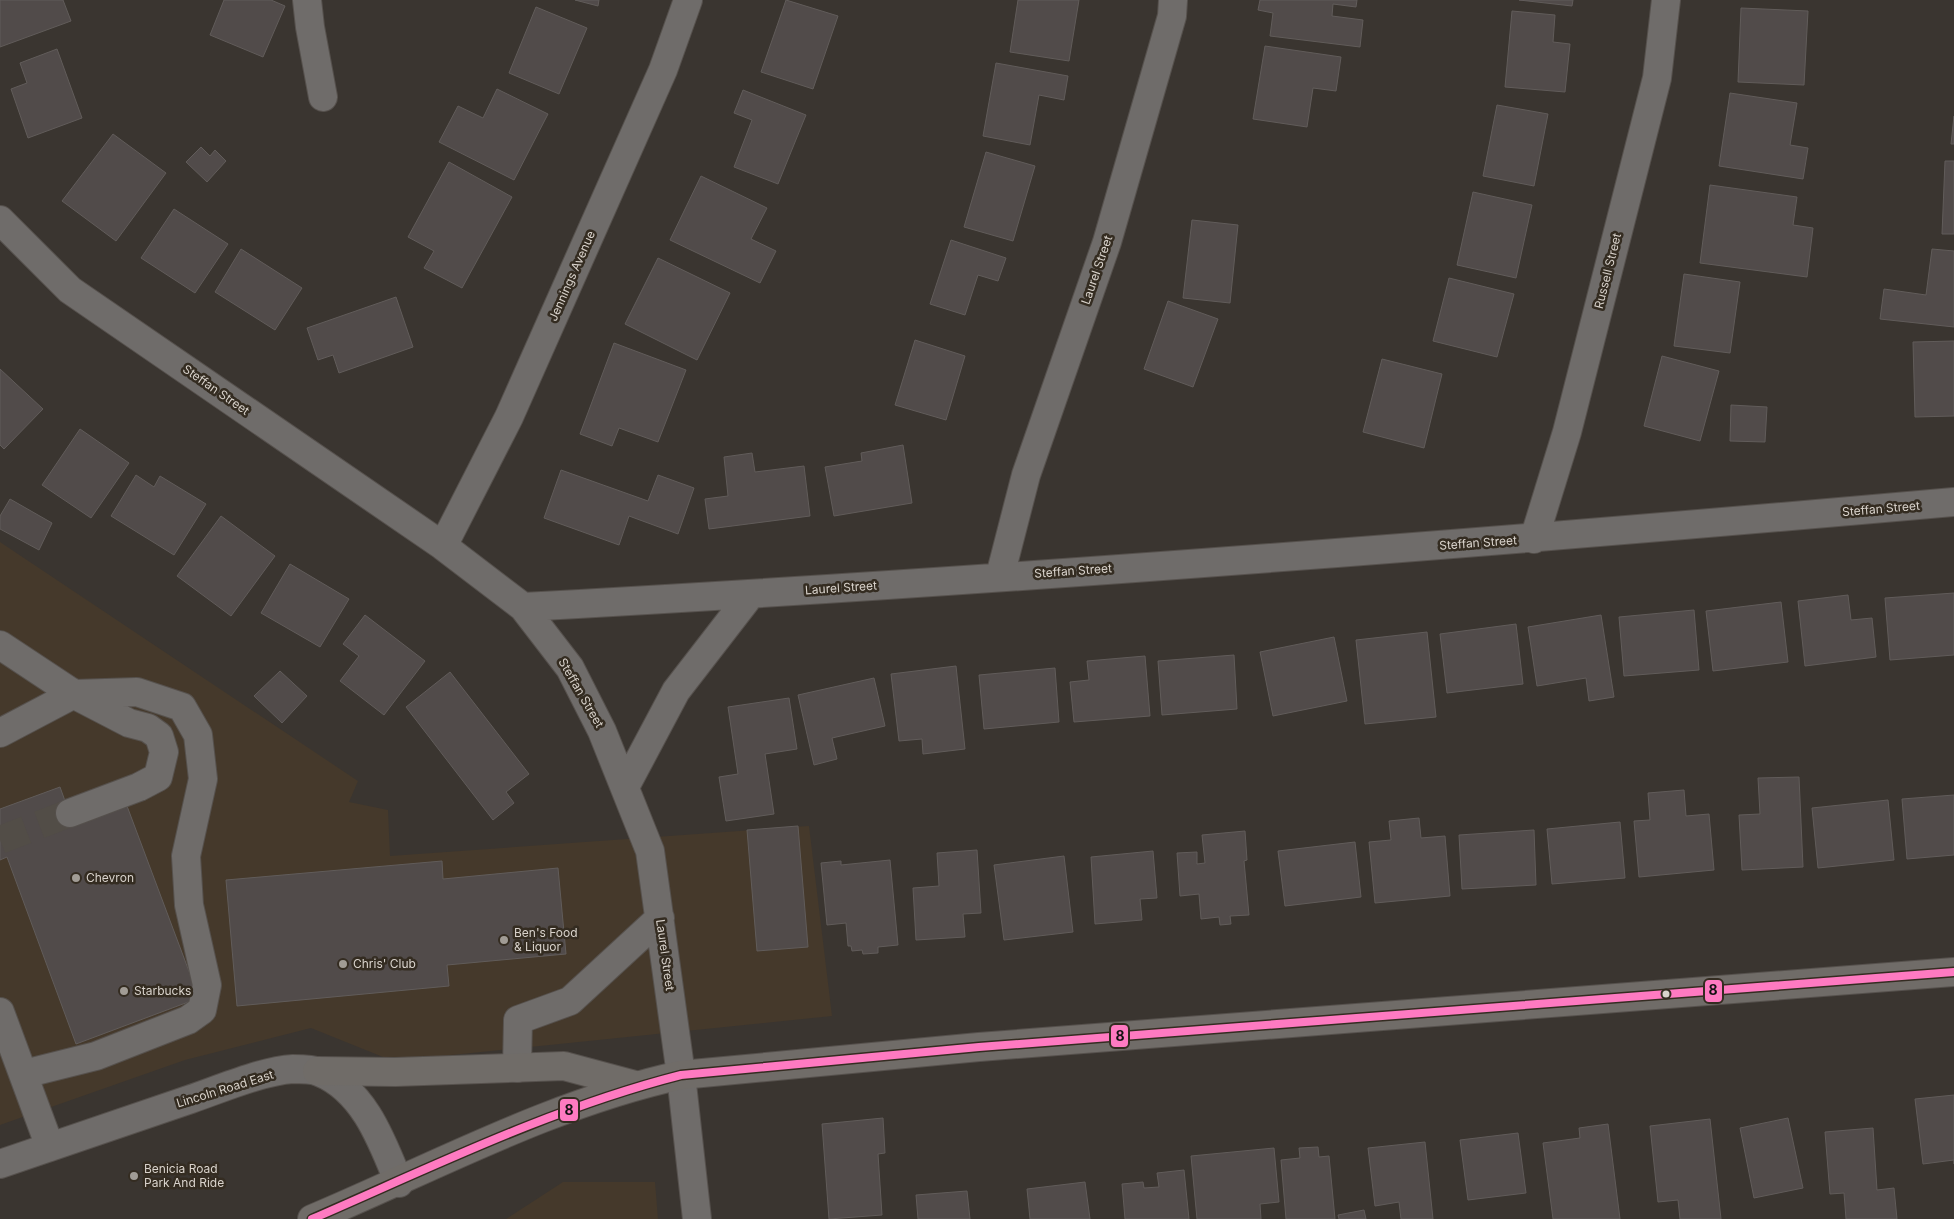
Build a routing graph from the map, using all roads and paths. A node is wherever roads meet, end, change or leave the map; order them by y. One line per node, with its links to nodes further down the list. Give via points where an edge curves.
1 (308, 0): 5 (street)
2 (688, 0): 9 (street, Jennings Avenue, via 663,70 510,417)
3 (1173, 0): 10 (street, Laurel Street, via 1172,16 1107,242 1026,475)
4 (1666, 0): 8 (street, Russell Street, via 1657,78 1567,432)
5 (323, 97)
6 (0, 220): 9 (street, Steffan Street, via 70,290)
7 (1954, 502): 8 (street, Steffan Street)
8 (1534, 539): 10 (street, Steffan Street)
9 (443, 546): 12 (street, Steffan Street)
10 (1000, 576): 11 (street, Laurel Street)
11 (751, 594): 12 (street, Laurel Street); 16 (street, via 676,691)
12 (523, 607): 16 (street, Steffan Street, via 570,668 602,731)
13 (0, 645): 14 (street)
14 (74, 694): 15 (street); 17 (street, via 129,723 148,728 159,736 164,752 158,777); 23 (street, via 137,692 182,707 198,735 203,779 186,856 188,906 207,985 202,1010 188,1020 96,1056)
15 (0, 733)
16 (625, 787): 18 (street, Laurel Street, via 650,851)
17 (70, 814)
18 (660, 918): 21 (street, via 570,1001 518,1020); 24 (street, Laurel Street)
19 (1954, 972): 24 (main road, via 979,1047)
20 (0, 1012): 23 (street)
21 (517, 1068): 22 (main road); 25 (main road, via 564,1066)
22 (317, 1071): 26 (street, Lincoln Road East, via 292,1069 247,1080); 28 (street, Lincoln Road East, via 339,1083 369,1117)
23 (24, 1074): 26 (street)
24 (681, 1075): 25 (main road); 30 (street, Laurel Street)
25 (635, 1085): 28 (main road, via 520,1128)
26 (50, 1147): 27 (street, Lincoln Road East)
27 (0, 1164)
28 (399, 1183): 29 (main road)
29 (312, 1219)
30 (697, 1219)

